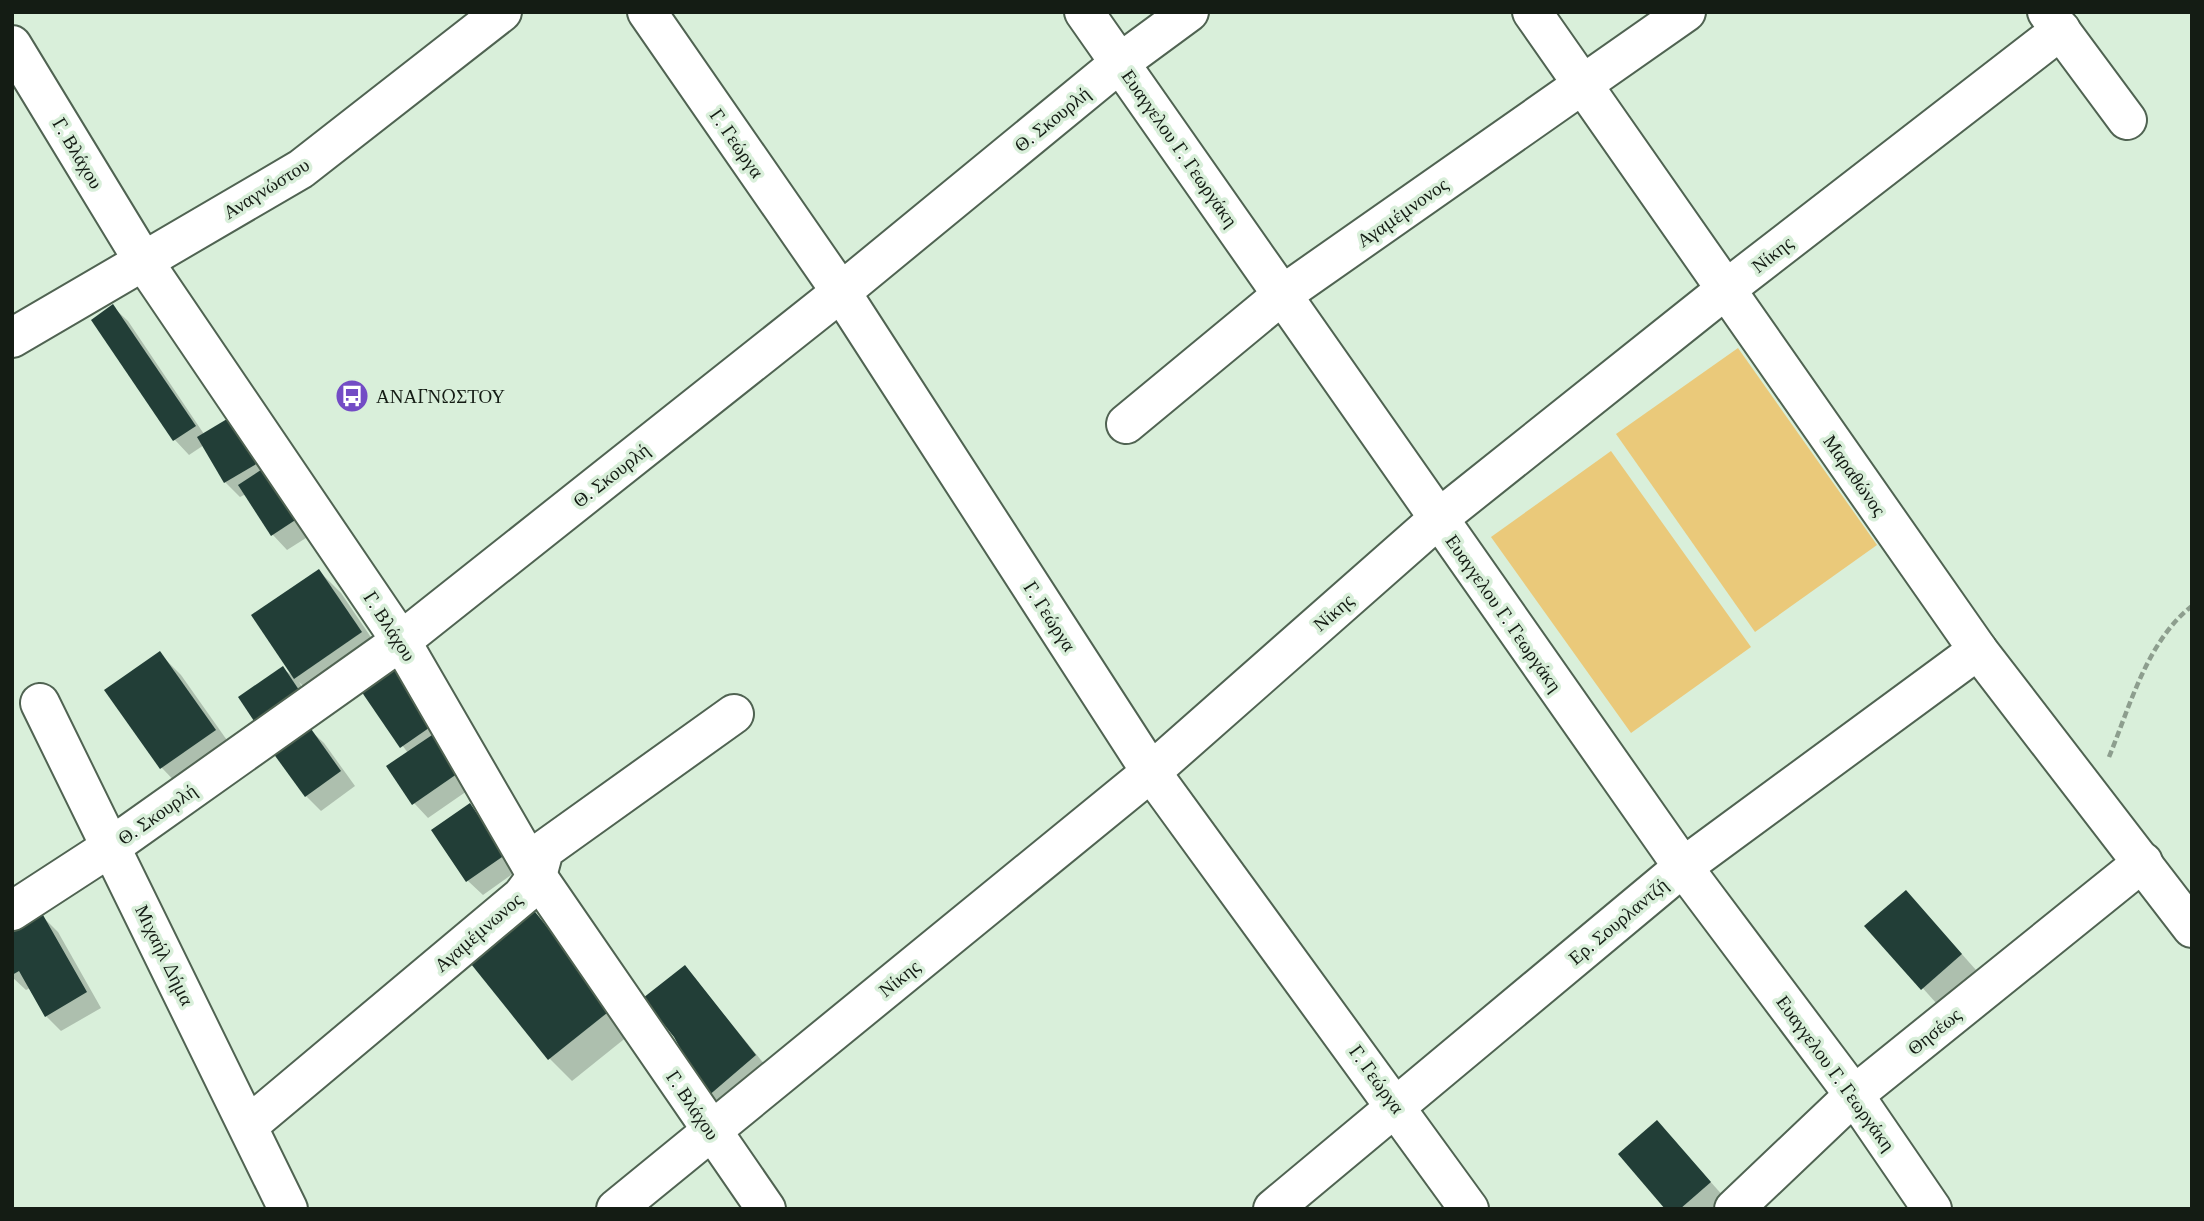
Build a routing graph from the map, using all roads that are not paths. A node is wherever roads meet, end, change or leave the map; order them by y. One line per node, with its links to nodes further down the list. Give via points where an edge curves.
1 (502, 12): 12 (street, Αναγνώστου, via 301,169)
2 (646, 12): 14 (street, Γ. Γεώργα)
3 (1084, 12): 9 (street, Ευαγγελου Γ. Γεωργάκη)
4 (1189, 12): 9 (street, Θ. Σκουρλή)
5 (1532, 12): 10 (street, Μαραθώνος)
6 (1686, 12): 10 (street, Αγαμέμνονος)
7 (2054, 21): 11 (street); 13 (street, Νίκης)
8 (12, 45): 12 (street, Γ. Βλάχου)
9 (1121, 62): 14 (street, Θ. Σκουρλή); 15 (street, Ευαγγελου Γ. Γεωργάκη)
10 (1585, 86): 13 (street, Μαραθώνος); 15 (street, Αγαμέμνονος)
11 (2127, 120)
12 (144, 261): 16 (street, Αναγνώστου); 19 (street, Γ. Βλάχου)
13 (1725, 290): 18 (street, Νίκης); 20 (street, Μαραθώνος)
14 (841, 292): 19 (street, Θ. Σκουρλή); 23 (street, Γ. Γεώργα)
15 (1282, 295): 17 (street, Αγαμέμνονος); 18 (street, Ευαγγελου Γ. Γεωργάκη)
16 (12, 338)
17 (1126, 424)
18 (1438, 519): 23 (street, Νίκης); 26 (street, Ευαγγελου Γ. Γεωργάκη)
19 (401, 641): 24 (street, Θ. Σκουρλή); 27 (street, Γ. Βλάχου)
20 (1978, 650): 25 (street, Μαραθώνος); 26 (street, Ερ. Σουρλαντζή)
21 (40, 703): 24 (street, Μιχαήλ Δήμα)
22 (734, 714): 27 (street, Αγαμέμνωνος, via 544,850)
23 (1151, 772): 31 (street, Γ. Γεώργα); 33 (street, Νίκης)
24 (111, 846): 28 (street, Θ. Σκουρλή); 32 (street, Μιχαήλ Δήμα)
25 (2144, 862): 29 (street, Μαραθώνος); 30 (street, Θησέως)
26 (1684, 867): 30 (street, Ευαγγελου Γ. Γεωργάκη); 31 (street, Ερ. Σουρλαντζή)
27 (537, 876): 32 (street, Αγαμέμνωνος, via 522,896); 33 (street, Γ. Βλάχου)
28 (12, 911)
29 (2192, 928)
30 (1854, 1095): 39 (street, Θησέως); 40 (street, Ευαγγελου Γ. Γεωργάκη)
31 (1396, 1105): 37 (street, Ερ. Σουρλαντζή); 38 (street, Γ. Γεώργα)
32 (249, 1125): 34 (street, Μιχαήλ Δήμα)
33 (710, 1131): 35 (street, Νίκης); 36 (street, Γ. Βλάχου)
34 (288, 1209)
35 (616, 1209)
36 (766, 1209)
37 (1273, 1209)
38 (1469, 1209)
39 (1734, 1209)
40 (1932, 1209)

